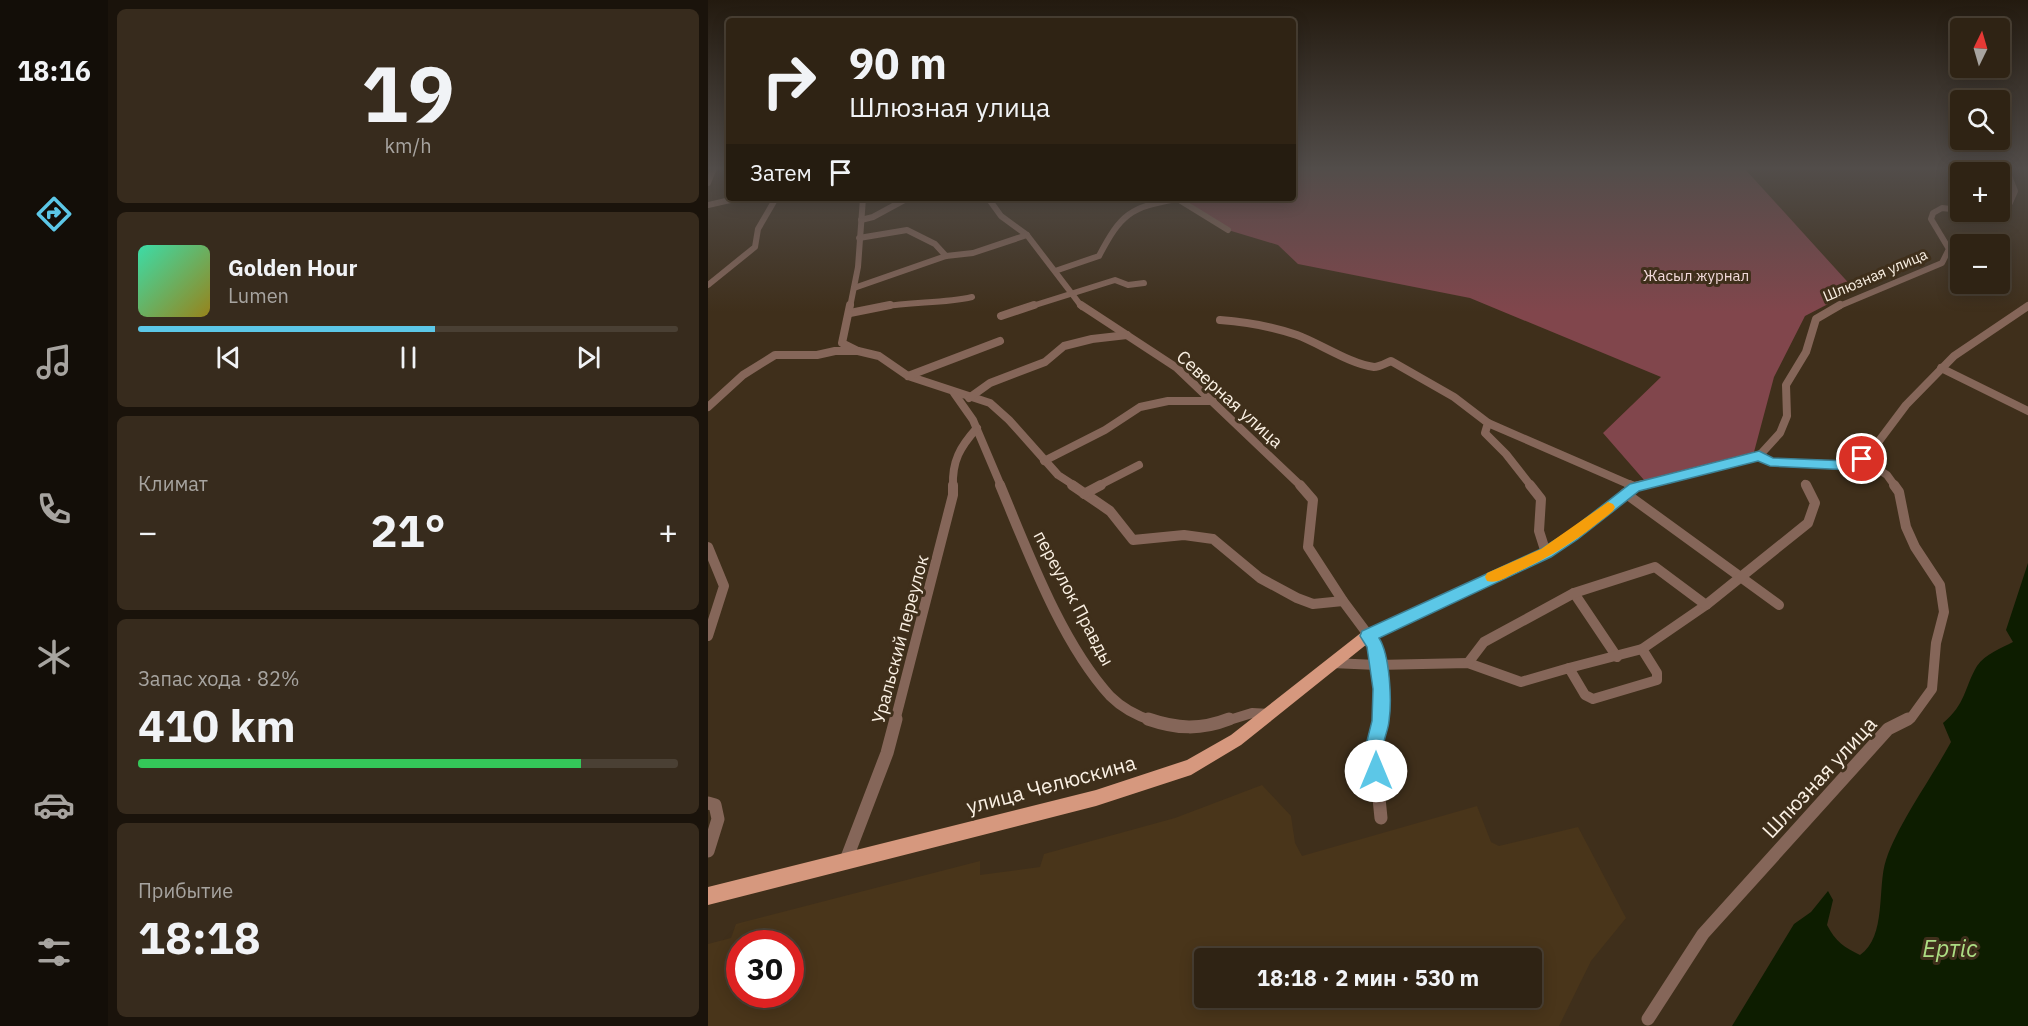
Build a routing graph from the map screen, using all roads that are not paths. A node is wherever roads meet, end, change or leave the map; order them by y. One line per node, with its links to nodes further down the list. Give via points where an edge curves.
1 (766, 216): 15 (street, via 755,247)
2 (861, 216): 8 (street)
3 (875, 216): 8 (street)
4 (1001, 216): 10 (street, Северная улица)
5 (1126, 216): 13 (street, via 1100,256)
6 (1205, 216): 9 (street)
7 (1932, 216): 34 (street, Шлюзная улица, via 1949,249 1942,263 1842,304 1816,319 1806,352 1786,385 1786,416 1780,433)
8 (861, 220): 11 (street)
9 (1228, 230)
10 (1027, 235): 12 (street, via 973,253); 13 (street, Северная улица)
11 (860, 238): 12 (street, via 907,230 935,244); 16 (street)
12 (946, 256): 16 (street)
13 (1055, 271): 17 (street, Северная улица)
14 (1144, 282): 17 (street, via 1128,285 1115,280)
15 (708, 285)
16 (854, 288): 20 (street)
17 (1071, 292): 21 (street); 23 (street, Северная улица, via 1082,307)
18 (972, 297): 20 (street, via 951,302 902,303)
19 (2028, 306): 26 (street)
20 (850, 313): 25 (street, via 842,343)
21 (1001, 316)
22 (1220, 320): 32 (street, via 1279,329 1375,367 1391,361 1468,404)
23 (1127, 336): 28 (street, via 1064,346 1045,362 990,383); 29 (street, Северная улица, via 1178,368)
24 (1000, 341): 27 (street)
25 (858, 351): 27 (street, via 879,356); 30 (street, via 775,355 743,375)
26 (1941, 368): 31 (street); 35 (street)
27 (908, 376): 28 (street, переулок Правды)
28 (968, 399): 33 (street, переулок Правды); 36 (street, via 990,403 1010,420)
29 (1213, 401): 36 (street, via 1168,401 1140,407); 46 (street, Северная улица, via 1290,473 1313,500 1308,546)
30 (708, 407)
31 (2028, 411)
32 (1488, 423): 39 (street); 43 (street, via 1485,433 1506,453 1541,499 1539,531)
33 (977, 428): 57 (street, переулок Правды, via 1036,570 1083,659 1114,700 1129,711 1164,725 1202,728 1259,711); 61 (street, Уральский переулок, via 960,447 951,467 953,495 887,753)
34 (1759, 456): 35 (street, via 1770,462 1851,465); 39 (street)
35 (1862, 459): 63 (street, Шлюзная улица, via 1895,484 1915,547 1941,585 1944,612 1936,643 1932,689 1911,718 1888,729 1703,933)
36 (1044, 461): 41 (street)
37 (1138, 465): 41 (street)
38 (1805, 484): 44 (street, via 1816,508 1808,523)
39 (1634, 487): 40 (street)
40 (1625, 493): 43 (street); 44 (street)
41 (1084, 495): 46 (street, via 1110,511 1133,540 1184,535 1213,539 1260,578 1297,598 1313,604)
42 (708, 547): 49 (street, via 724,586)
43 (1546, 553): 50 (street)
44 (1740, 576): 47 (street); 48 (street)
45 (1574, 593): 47 (street, via 1655,567); 52 (street); 54 (street, via 1484,642)
46 (1343, 600): 50 (street, Северная улица)
47 (1706, 605): 51 (street)
48 (1779, 605)
49 (708, 636)
50 (1367, 636): 53 (main road, улица Челюскина); 55 (street, via 1375,644)
51 (1642, 649): 52 (street); 56 (street, via 1658,673 1657,680 1593,699 1585,695)
52 (1617, 657): 56 (street)
53 (1330, 663): 55 (street); 57 (main road, улица Челюскина)
54 (1468, 663): 55 (street); 56 (street, via 1521,682)
55 (1377, 665): 59 (street, via 1382,689 1381,721 1374,749)
56 (1569, 668)
57 (1270, 714): 61 (main road, улица Челюскина, via 1191,767 1143,784)
58 (708, 804): 60 (street, via 715,805 718,819)
59 (1381, 818)
60 (708, 851)
61 (846, 860): 62 (main road, улица Челюскина)
62 (708, 896)
63 (1648, 1018)

